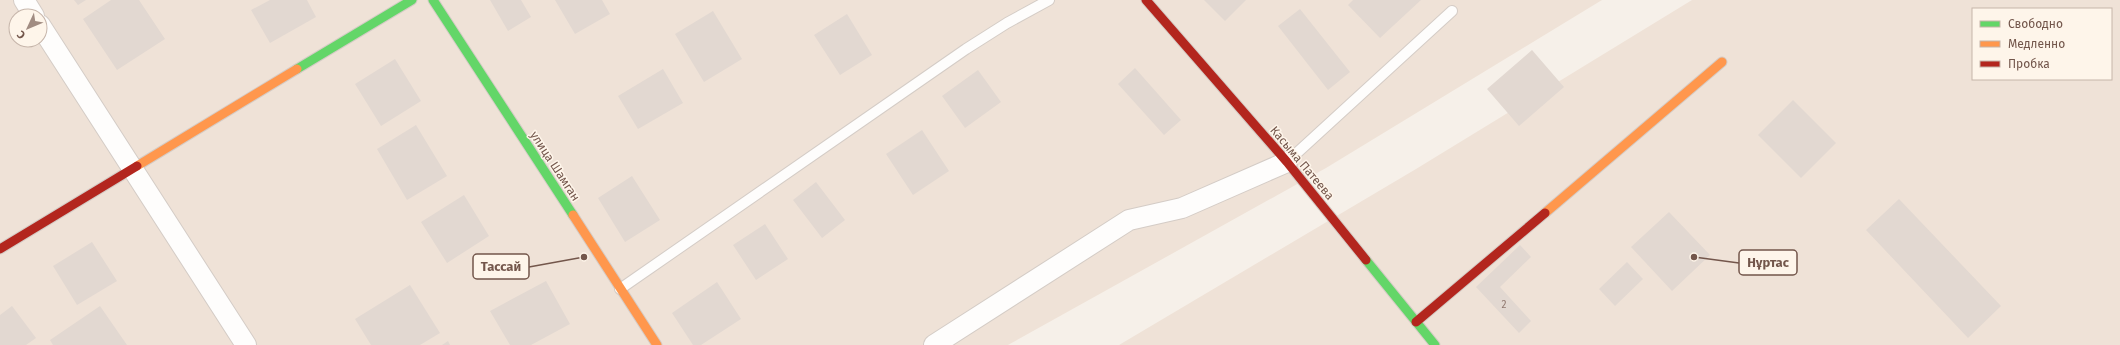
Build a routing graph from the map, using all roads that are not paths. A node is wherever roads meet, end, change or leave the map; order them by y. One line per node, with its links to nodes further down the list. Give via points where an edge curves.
1 (412, 0): 9 (street)
2 (433, 0): 11 (street, улица Шамган)
3 (1048, 0): 11 (lane, via 966,49)
4 (1148, 1): 8 (street, Касыма Патеева)
5 (1452, 11): 8 (lane)
6 (48, 38): 9 (street)
7 (1722, 62): 12 (street)
8 (1287, 162): 12 (street, Касыма Патеева); 15 (street, via 1182,208 1129,220)
9 (132, 169): 10 (street); 13 (street)
10 (0, 249)
11 (620, 289): 14 (street, улица Шамган)
12 (1416, 322): 16 (street, Касыма Патеева)
13 (246, 345)
14 (657, 345)
15 (934, 345)
16 (1435, 345)

